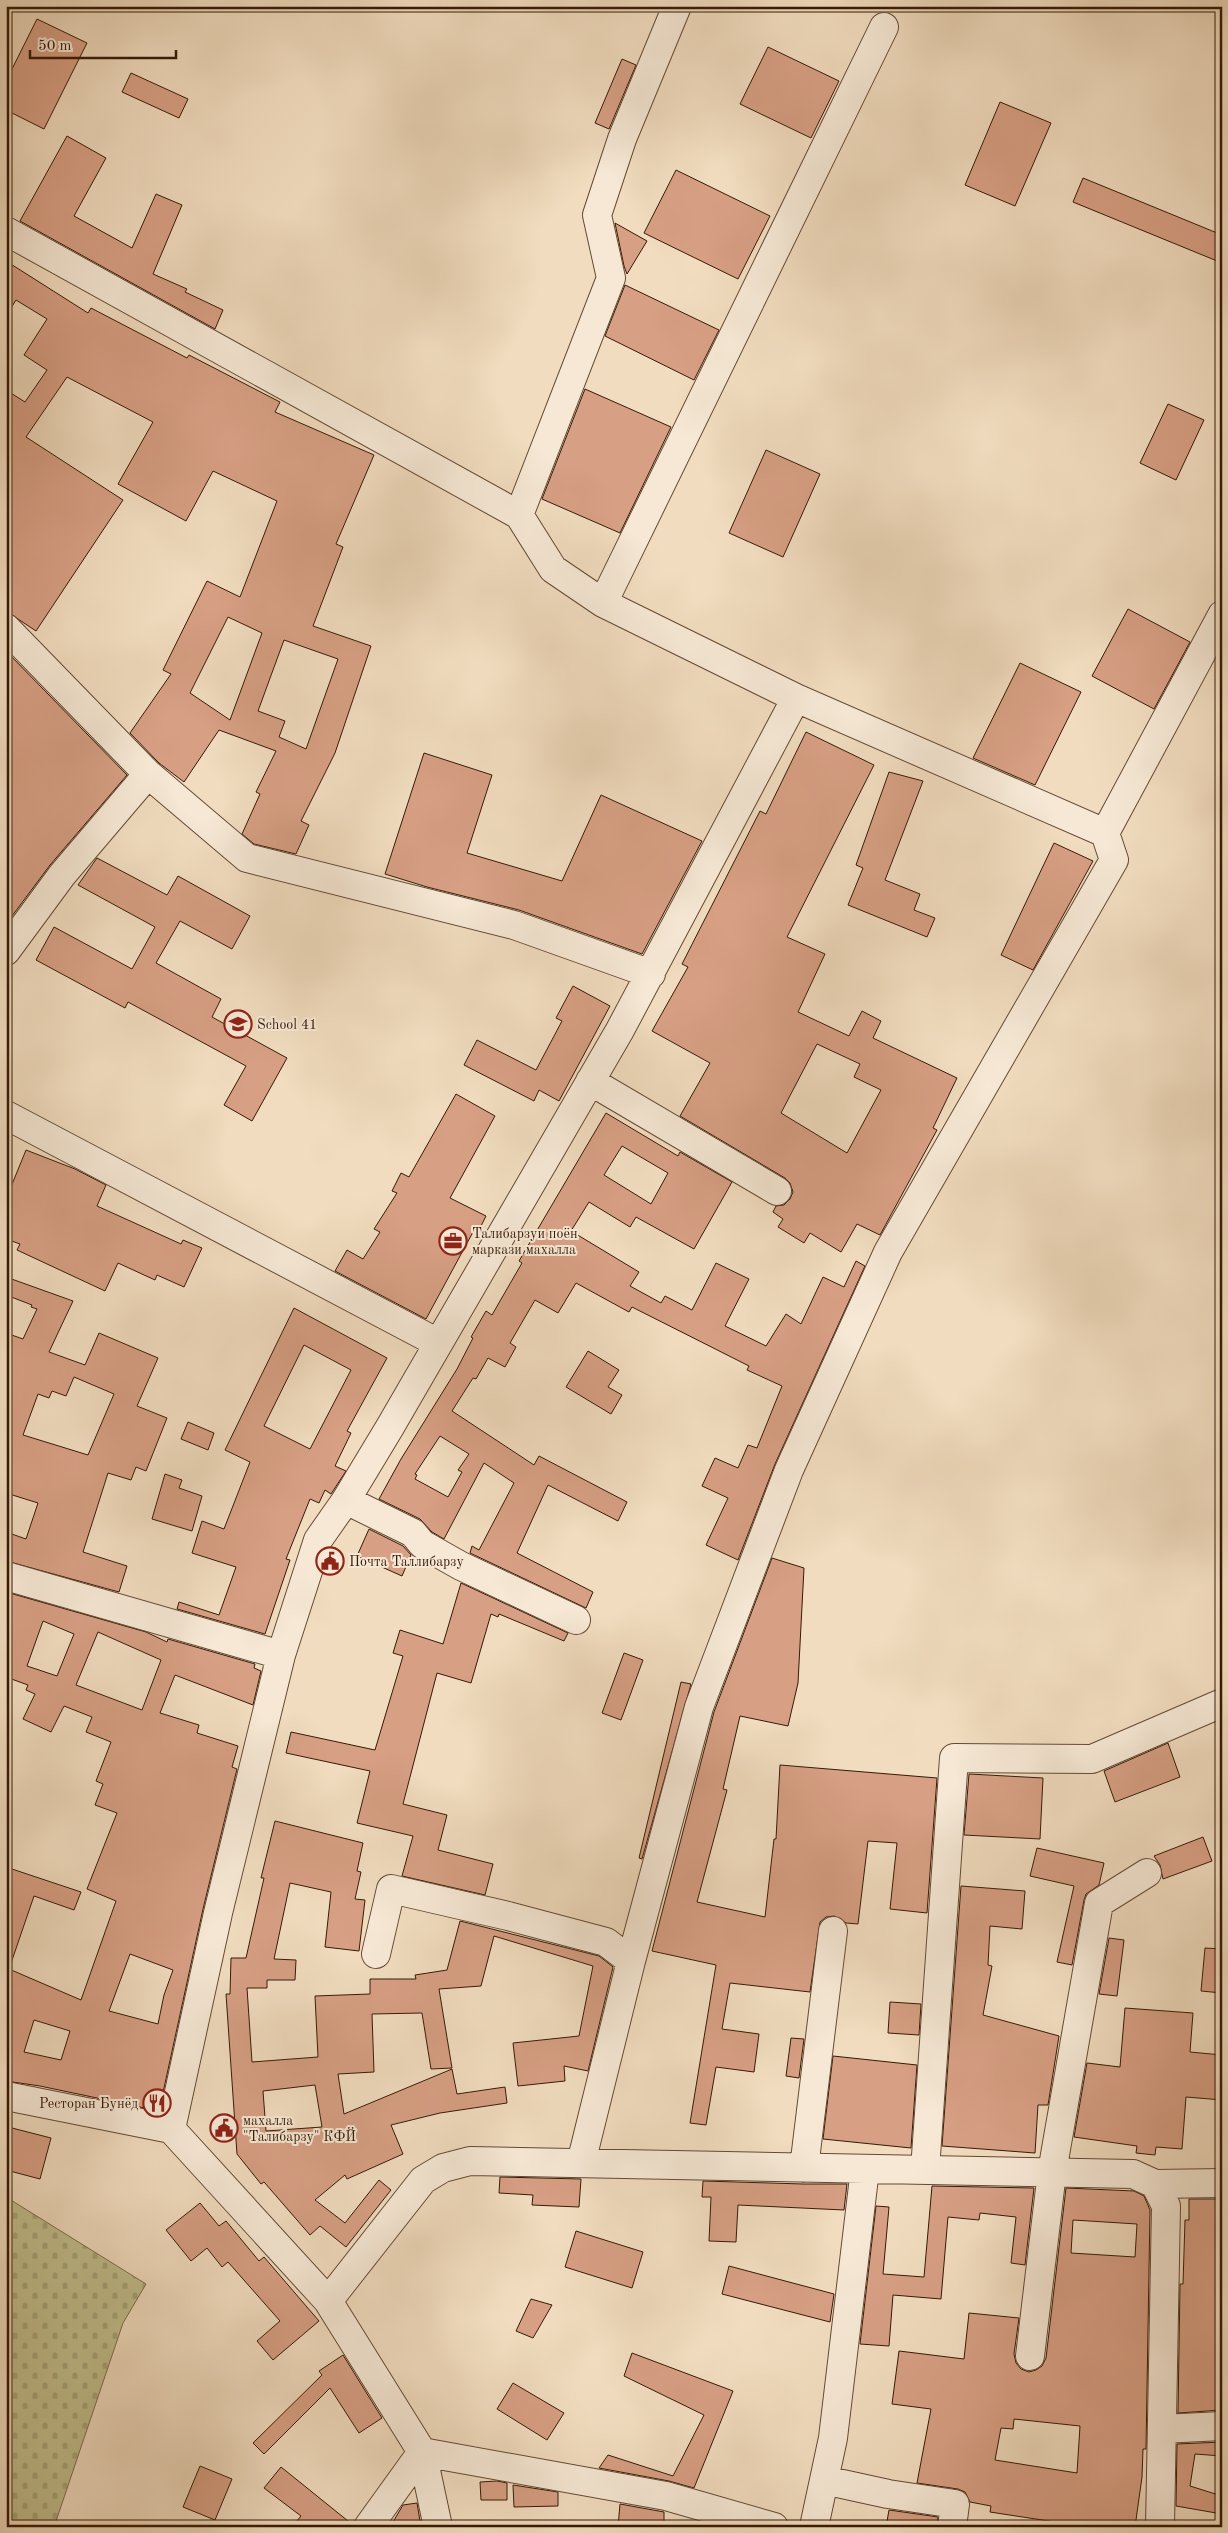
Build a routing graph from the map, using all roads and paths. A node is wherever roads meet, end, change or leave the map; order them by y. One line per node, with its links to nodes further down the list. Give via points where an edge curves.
1 (677, 6): 4 (street, via 622,139 597,215 611,278)
2 (884, 27): 5 (street)
3 (6, 231): 4 (street)
4 (520, 515): 5 (street, via 553,569)
5 (603, 603): 8 (street)
6 (1222, 615): 10 (street)
7 (6, 628): 9 (street)
8 (796, 698): 10 (street); 12 (street)
9 (148, 774): 11 (street, via 62,876); 12 (street, via 247,858 514,925)
10 (1105, 833): 25 (street, via 1114,860 888,1252 789,1470 699,1707)
11 (6, 951)
12 (651, 974): 13 (street)
13 (590, 1081): 15 (street); 16 (street)
14 (6, 1115): 16 (street)
15 (777, 1191)
16 (438, 1343): 17 (street)
17 (346, 1500): 19 (street, via 413,1533 422,1544 462,1566); 20 (street, via 318,1540)
18 (6, 1576): 20 (street)
19 (576, 1620)
20 (282, 1655): 27 (street, via 218,1913)
21 (1222, 1703): 31 (street, via 1092,1759 954,1758)
22 (1146, 1873): 32 (street, via 1099,1903)
23 (833, 1931): 29 (street)
24 (376, 1954): 25 (street, via 391,1889 606,1942)
25 (631, 1961): 28 (street)
26 (6, 2096): 27 (street)
27 (171, 2129): 35 (street)
28 (581, 2163): 29 (street); 35 (street, via 470,2162 443,2168 423,2180)
29 (804, 2168): 30 (street)
30 (865, 2169): 31 (street); 40 (street, via 833,2438)
31 (925, 2170): 32 (street)
32 (1052, 2172): 34 (street, via 1133,2174); 36 (street)
33 (1222, 2183): 34 (street)
34 (1155, 2184): 38 (street, via 1166,2206)
35 (328, 2301): 39 (street)
36 (1030, 2356)
37 (1222, 2426): 38 (street)
38 (1162, 2429): 46 (street)
39 (422, 2452): 41 (street); 42 (street); 43 (street, via 666,2496)
40 (824, 2480): 44 (street); 45 (street, via 955,2504)
41 (368, 2527)
42 (438, 2527)
43 (774, 2527)
44 (814, 2527)
45 (952, 2527)
46 (1160, 2527)

